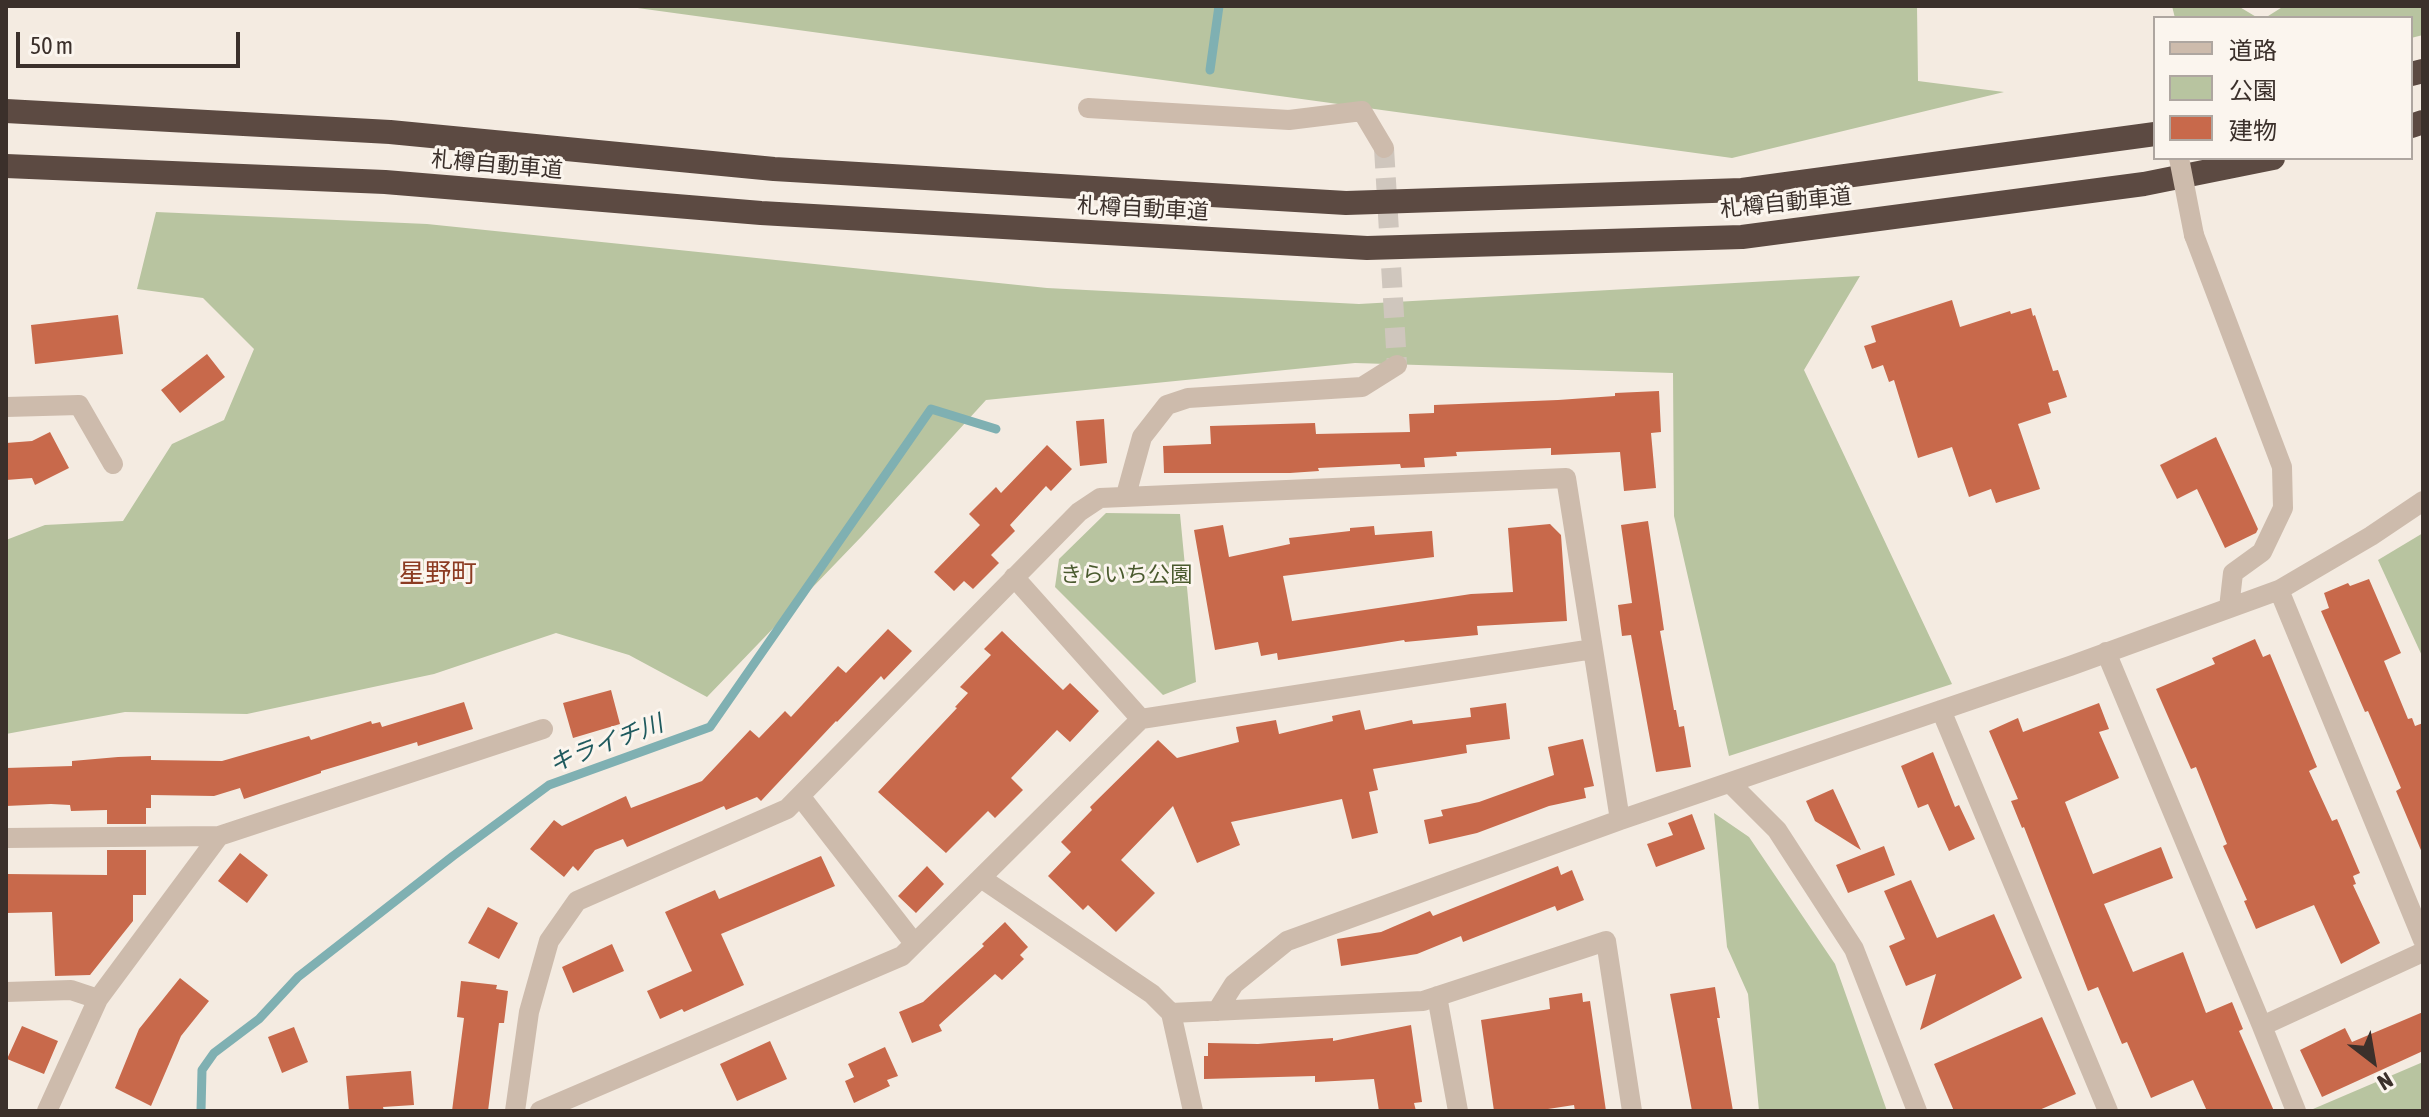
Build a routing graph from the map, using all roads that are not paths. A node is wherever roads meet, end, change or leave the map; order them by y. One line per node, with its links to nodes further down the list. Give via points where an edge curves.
1 (1088, 108): 4 (street, via 1289,120 1362,111)
2 (6, 111): 3 (highway, 札樽自動車道, via 390,132 774,169 1346,203 1742,190)
3 (2153, 134)
4 (1384, 148)
5 (2179, 160): 15 (street, bridge, via 2194,235 2282,467 2283,508 2262,552 2233,573)
6 (2263, 160): 7 (highway, 札樽自動車道, via 2144,184 1742,237 1367,248 761,213 385,182)
7 (6, 166)
8 (1397, 365): 11 (street, via 1362,387 1188,398 1167,405 1142,437)
9 (6, 407): 10 (street, via 79,405)
10 (113, 464)
11 (1126, 495): 13 (street, via 1100,498 1079,512); 16 (street, via 1566,478)
12 (2423, 501): 14 (street)
13 (1014, 577): 19 (street); 22 (street)
14 (2279, 590): 15 (street); 27 (street)
15 (2229, 608): 17 (street)
16 (1593, 649): 19 (street); 23 (street)
17 (2106, 652): 18 (street); 35 (street)
18 (1941, 710): 21 (street); 43 (street)
19 (1141, 719): 26 (street)
20 (543, 729): 24 (street)
21 (1730, 783): 23 (street); 42 (street, via 1777,830 1854,949)
22 (800, 796): 28 (street); 37 (street, via 787,809 577,901 549,941 529,1012)
23 (1620, 820): 33 (street, via 1287,941 1234,984)
24 (219, 836): 25 (street); 32 (street)
25 (6, 838)
26 (981, 878): 28 (street); 34 (street, via 1152,994)
27 (2423, 940)
28 (914, 943): 38 (street, via 902,956)
29 (2423, 952): 35 (street)
30 (6, 992): 32 (street, via 71,990)
31 (1437, 996): 33 (street, via 1423,1001); 40 (street); 41 (street, via 1606,941)
32 (98, 999): 36 (street)
33 (1217, 1011): 34 (street)
34 (1171, 1013): 39 (street)
35 (2262, 1026): 44 (street)
36 (47, 1111)
37 (515, 1111)
38 (540, 1111)
39 (1193, 1111)
40 (1458, 1111)
41 (1632, 1111)
42 (1917, 1111)
43 (2108, 1111)
44 (2296, 1111)

